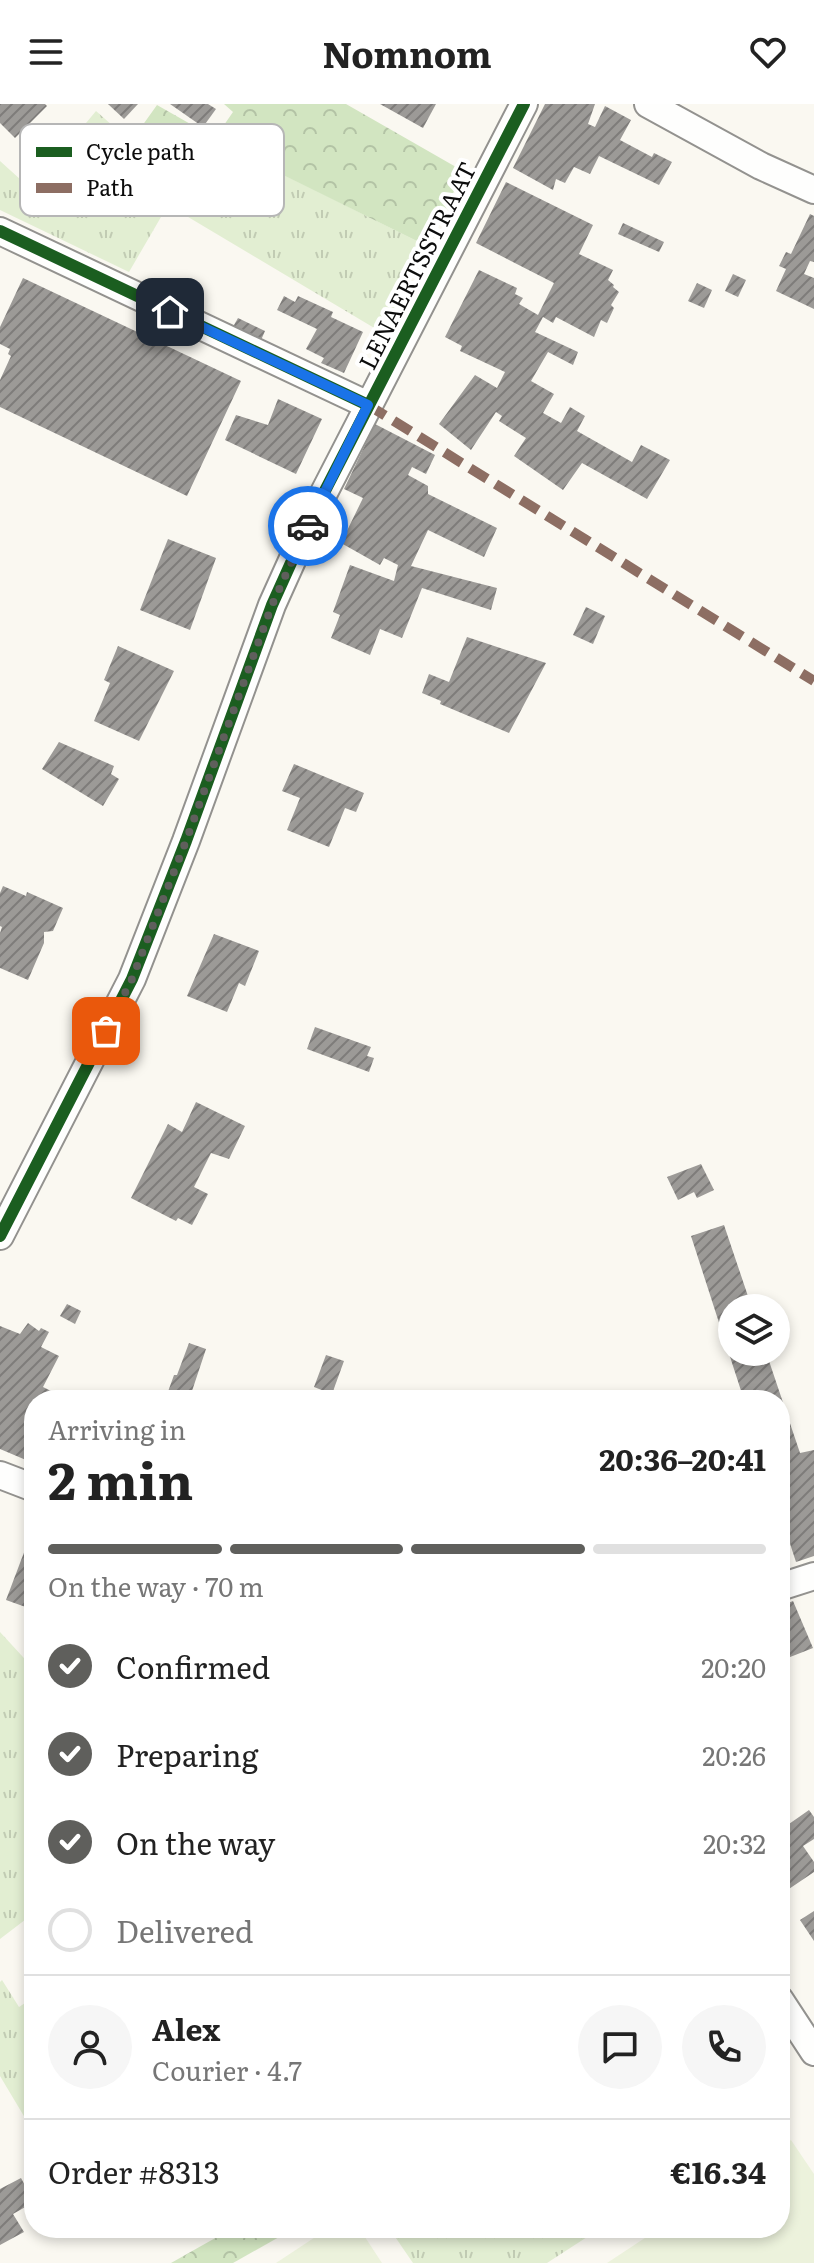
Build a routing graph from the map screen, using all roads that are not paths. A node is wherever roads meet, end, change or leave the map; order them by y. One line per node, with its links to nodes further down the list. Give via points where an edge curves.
1 (524, 104): 5 (street, LENAERTSSTRAAT)
2 (648, 104): 3 (street)
3 (814, 190)
4 (0, 231): 5 (street)
5 (368, 405): 6 (street, LENAERTSSTRAAT, via 272,605 132,979)
6 (0, 1236)
7 (0, 1475): 8 (street)
8 (24, 1484)
9 (814, 1576): 10 (street)
10 (790, 1584)
11 (790, 2015): 12 (street)
12 (814, 2052)

